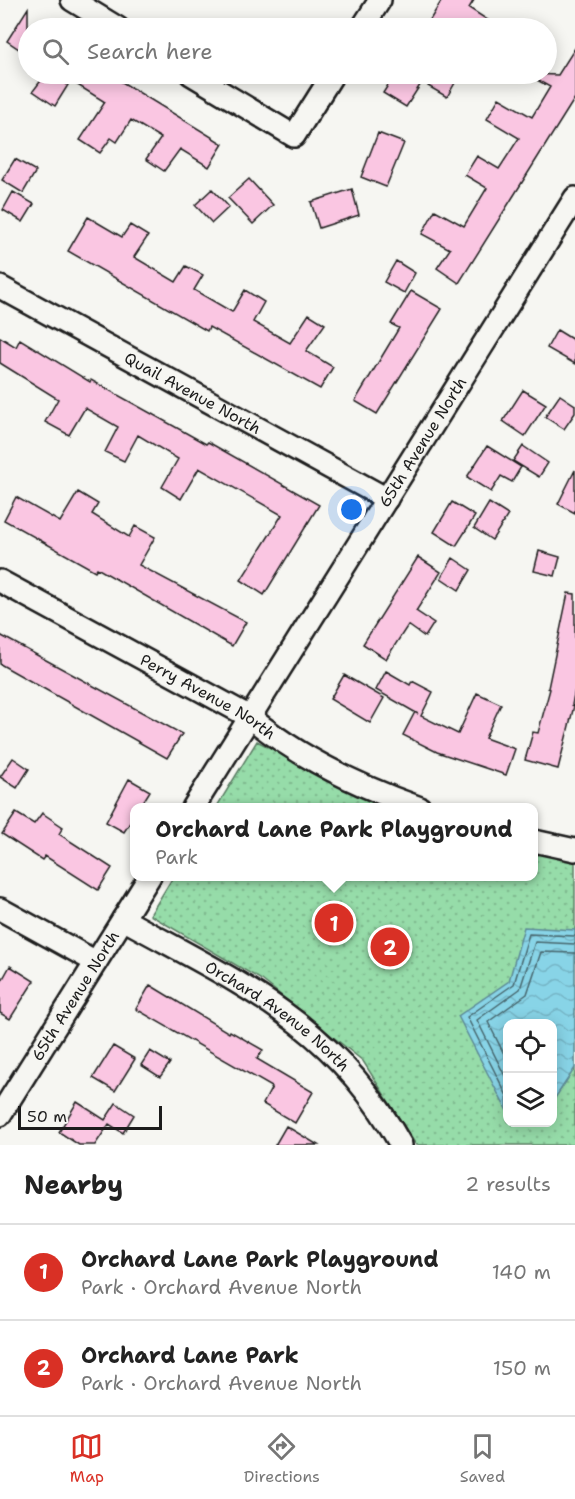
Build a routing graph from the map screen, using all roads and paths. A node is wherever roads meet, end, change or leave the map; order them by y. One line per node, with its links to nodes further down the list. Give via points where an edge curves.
1 (72, 0): 3 (street)
2 (380, 0): 4 (street)
3 (102, 18)
4 (368, 18)
5 (208, 84): 6 (street, via 294,136)
6 (327, 84)
7 (575, 198): 9 (street, 65th Avenue North)
8 (0, 287): 9 (street, Quail Avenue North)
9 (387, 499): 11 (street, 65th Avenue North)
10 (0, 581): 11 (street, Perry Avenue North)
11 (250, 717): 12 (street, 65th Avenue North); 13 (street, Perry Avenue North, via 271,735 337,772)
12 (196, 803)
13 (411, 803)
14 (538, 842): 15 (street)
15 (575, 850)
16 (147, 881): 18 (street, 65th Avenue North)
17 (0, 909): 19 (street)
18 (123, 919): 19 (street, 65th Avenue North); 21 (street, Orchard Avenue North, via 255,992 296,1020 333,1051 366,1088)
19 (96, 962): 20 (street, 65th Avenue North)
20 (0, 1115)
21 (401, 1145)

